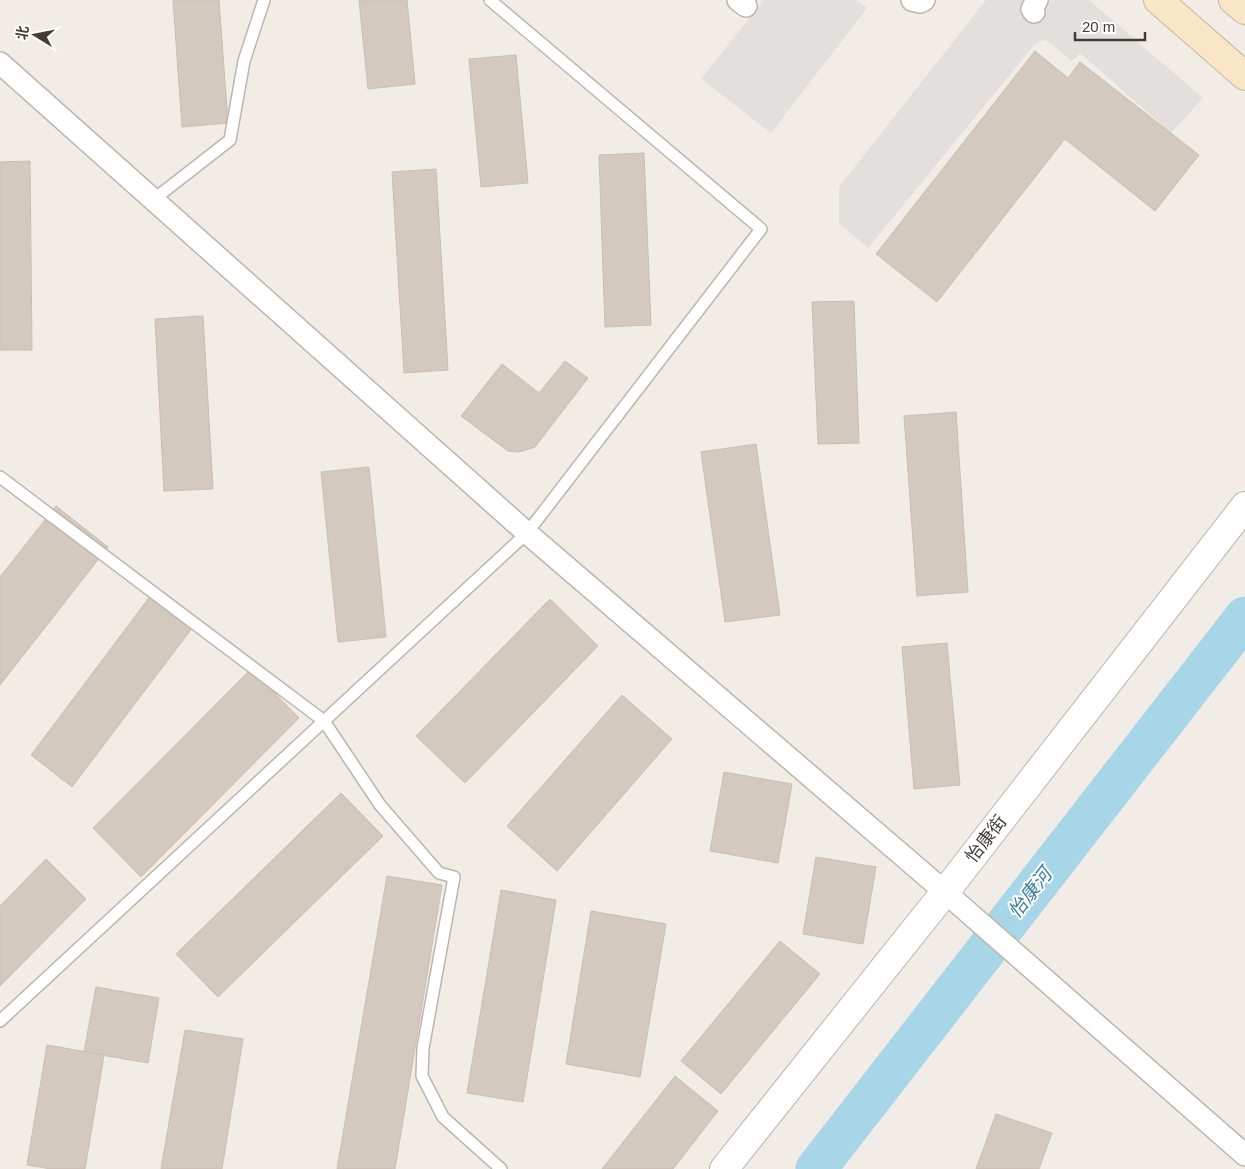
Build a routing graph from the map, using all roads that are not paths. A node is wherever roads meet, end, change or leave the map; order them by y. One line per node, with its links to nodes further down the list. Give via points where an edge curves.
1 (264, 0): 10 (lane, via 244,61 230,140)
2 (490, 0): 13 (lane, via 761,228)
3 (912, 0): 4 (street)
4 (924, 0)
5 (1158, 0): 9 (main road)
6 (1233, 0): 7 (main road)
7 (1245, 10)
8 (0, 63): 10 (street)
9 (1245, 76)
10 (154, 200): 13 (street)
11 (0, 477): 14 (lane)
12 (1245, 506): 15 (street, 怡康街)
13 (527, 533): 14 (lane); 15 (street)
14 (324, 721): 16 (lane); 18 (lane, via 380,805 439,873 454,877 423,1048 422,1076 443,1117)
15 (945, 892): 17 (street); 19 (street, 怡康街)
16 (0, 1021)
17 (1245, 1156)
18 (502, 1169)
19 (724, 1169)

